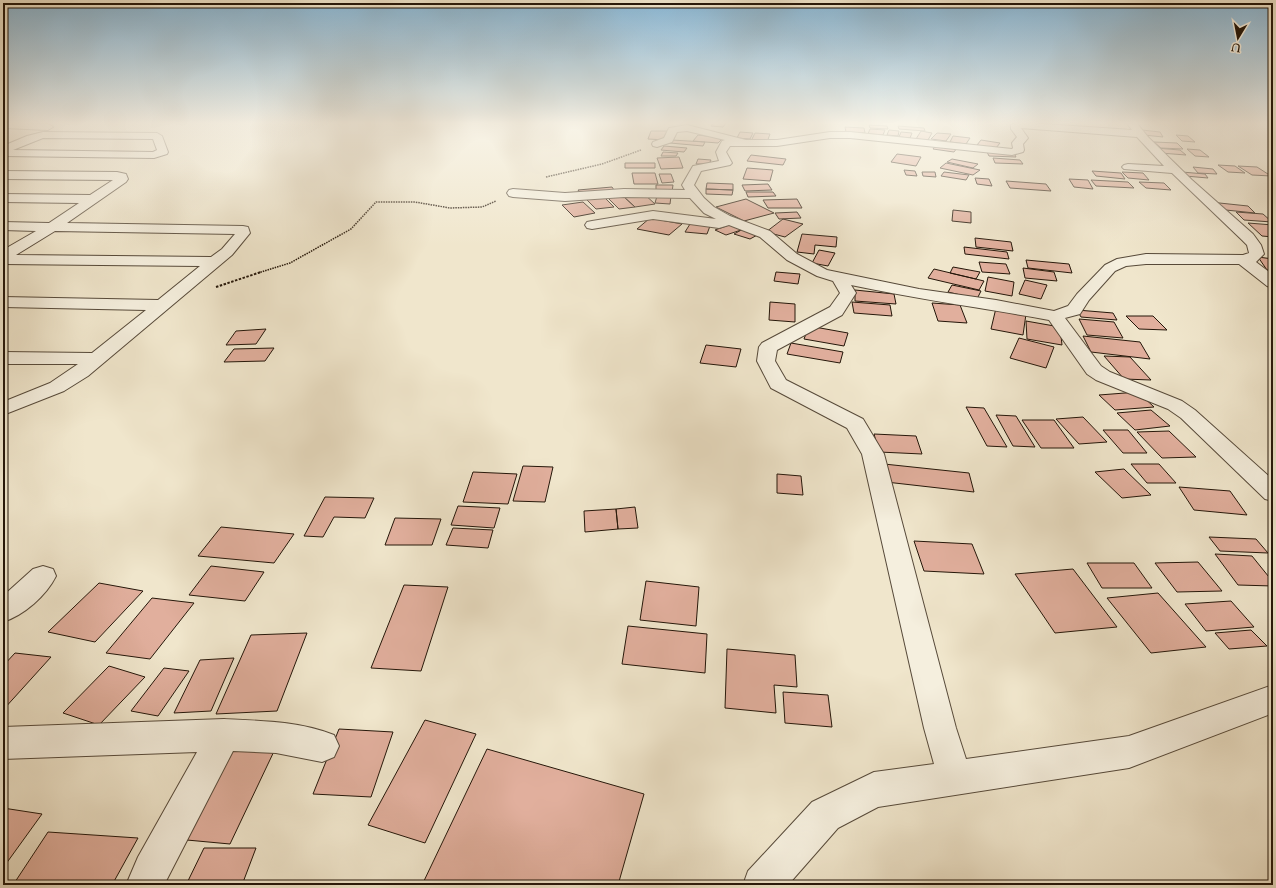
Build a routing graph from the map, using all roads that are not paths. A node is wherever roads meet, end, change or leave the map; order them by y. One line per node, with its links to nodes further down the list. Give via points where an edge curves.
1 (723, 163): 7 (street, via 697,168 688,185)
2 (1167, 163): 4 (street)
3 (1128, 167): 4 (street)
4 (1173, 170): 16 (street, via 1257,247 1256,256)
5 (3, 175): 9 (street, via 122,176)
6 (513, 193): 7 (street, via 565,197 624,193)
7 (693, 194): 10 (street, via 709,210)
8 (3, 198): 9 (street)
9 (92, 199): 13 (street)
10 (725, 219): 11 (street, via 724,224 718,224 654,215); 18 (street, via 765,234 808,267)
11 (592, 225)
12 (3, 226): 13 (street)
13 (52, 227): 14 (street); 17 (street, via 244,230 227,252)
14 (3, 256)
15 (3, 259): 17 (street)
16 (1242, 260): 19 (street); 22 (street, via 1146,259 1122,262 1110,268 1074,310)
17 (214, 262): 21 (street)
18 (839, 278): 22 (street); 33 (street, via 848,293 836,311 768,347 766,361 778,384 855,424 873,454 940,728)
19 (1273, 283)
20 (3, 302): 21 (street)
21 (162, 305): 24 (street)
22 (1055, 316): 26 (street, via 1094,370 1175,405)
23 (3, 358): 24 (street)
24 (96, 359): 25 (street, via 58,386)
25 (3, 409)
26 (1273, 493)
27 (43, 576): 28 (street, via 20,599)
28 (3, 611)
29 (1273, 699): 33 (street, via 1129,752)
30 (224, 735): 31 (street); 32 (street, via 276,737); 34 (street)
31 (3, 743)
32 (322, 746)
33 (955, 777): 35 (street, via 874,790 825,815)
34 (145, 885)
35 (762, 885)

